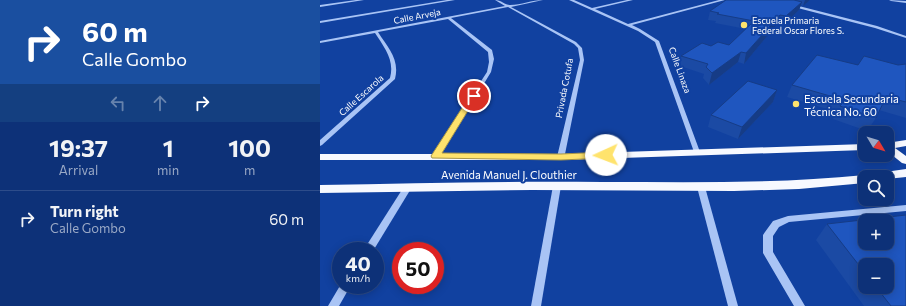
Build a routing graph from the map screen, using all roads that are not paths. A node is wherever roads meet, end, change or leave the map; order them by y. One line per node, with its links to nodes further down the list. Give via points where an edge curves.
1 (362, 0): 11 (street)
2 (453, 0): 15 (street)
3 (497, 0): 12 (street, Privada Cotufa)
4 (541, 0): 12 (street, Calle Arveja)
5 (571, 0): 13 (street, Calle Linaza)
6 (631, 0): 13 (street)
7 (723, 0): 16 (street)
8 (891, 0): 9 (street)
9 (906, 2)
10 (783, 3): 18 (street)
11 (320, 6)
12 (508, 6): 14 (street, Calle Arveja); 28 (street, Privada Cotufa, via 580,48 582,60)
13 (591, 9): 16 (street, Calle Linaza)
14 (449, 18): 17 (street, Calle Arveja); 26 (street, via 490,51 492,63 489,72)
15 (320, 22)
16 (629, 25): 24 (street, Calle Linaza, via 657,41)
17 (376, 32): 19 (street, Calle Arveja); 21 (street, Calle Escarola, via 395,62 396,71 392,79)
18 (906, 37)
19 (320, 42)
20 (906, 143): 22 (main road)
21 (320, 144)
22 (894, 145)
23 (858, 147): 24 (main road, Avenida Manuel J. Clouthier)
24 (697, 152): 28 (main road, Avenida Manuel J. Clouthier)
25 (894, 152): 29 (main road)
26 (436, 156): 27 (main road, Avenida Manuel J. Clouthier); 28 (main road, Avenida Manuel J. Clouthier)
27 (320, 157)
28 (561, 157)
29 (906, 161)
30 (906, 173): 31 (main road)
31 (894, 175)
32 (858, 180): 34 (main road, Avenida Manuel J. Clouthier, via 820,184)
33 (557, 186): 34 (main road, Avenida Manuel J. Clouthier); 35 (main road, Avenida Manuel J. Clouthier); 41 (street)
34 (701, 187): 42 (street)
35 (408, 188): 36 (main road, Avenida Manuel J. Clouthier); 38 (street)
36 (320, 189)
37 (906, 208): 43 (street, via 788,219 776,224 768,235 768,253)
38 (374, 242)
39 (340, 294): 40 (street)
40 (333, 306)
41 (536, 306)
42 (734, 306)
43 (800, 306)

